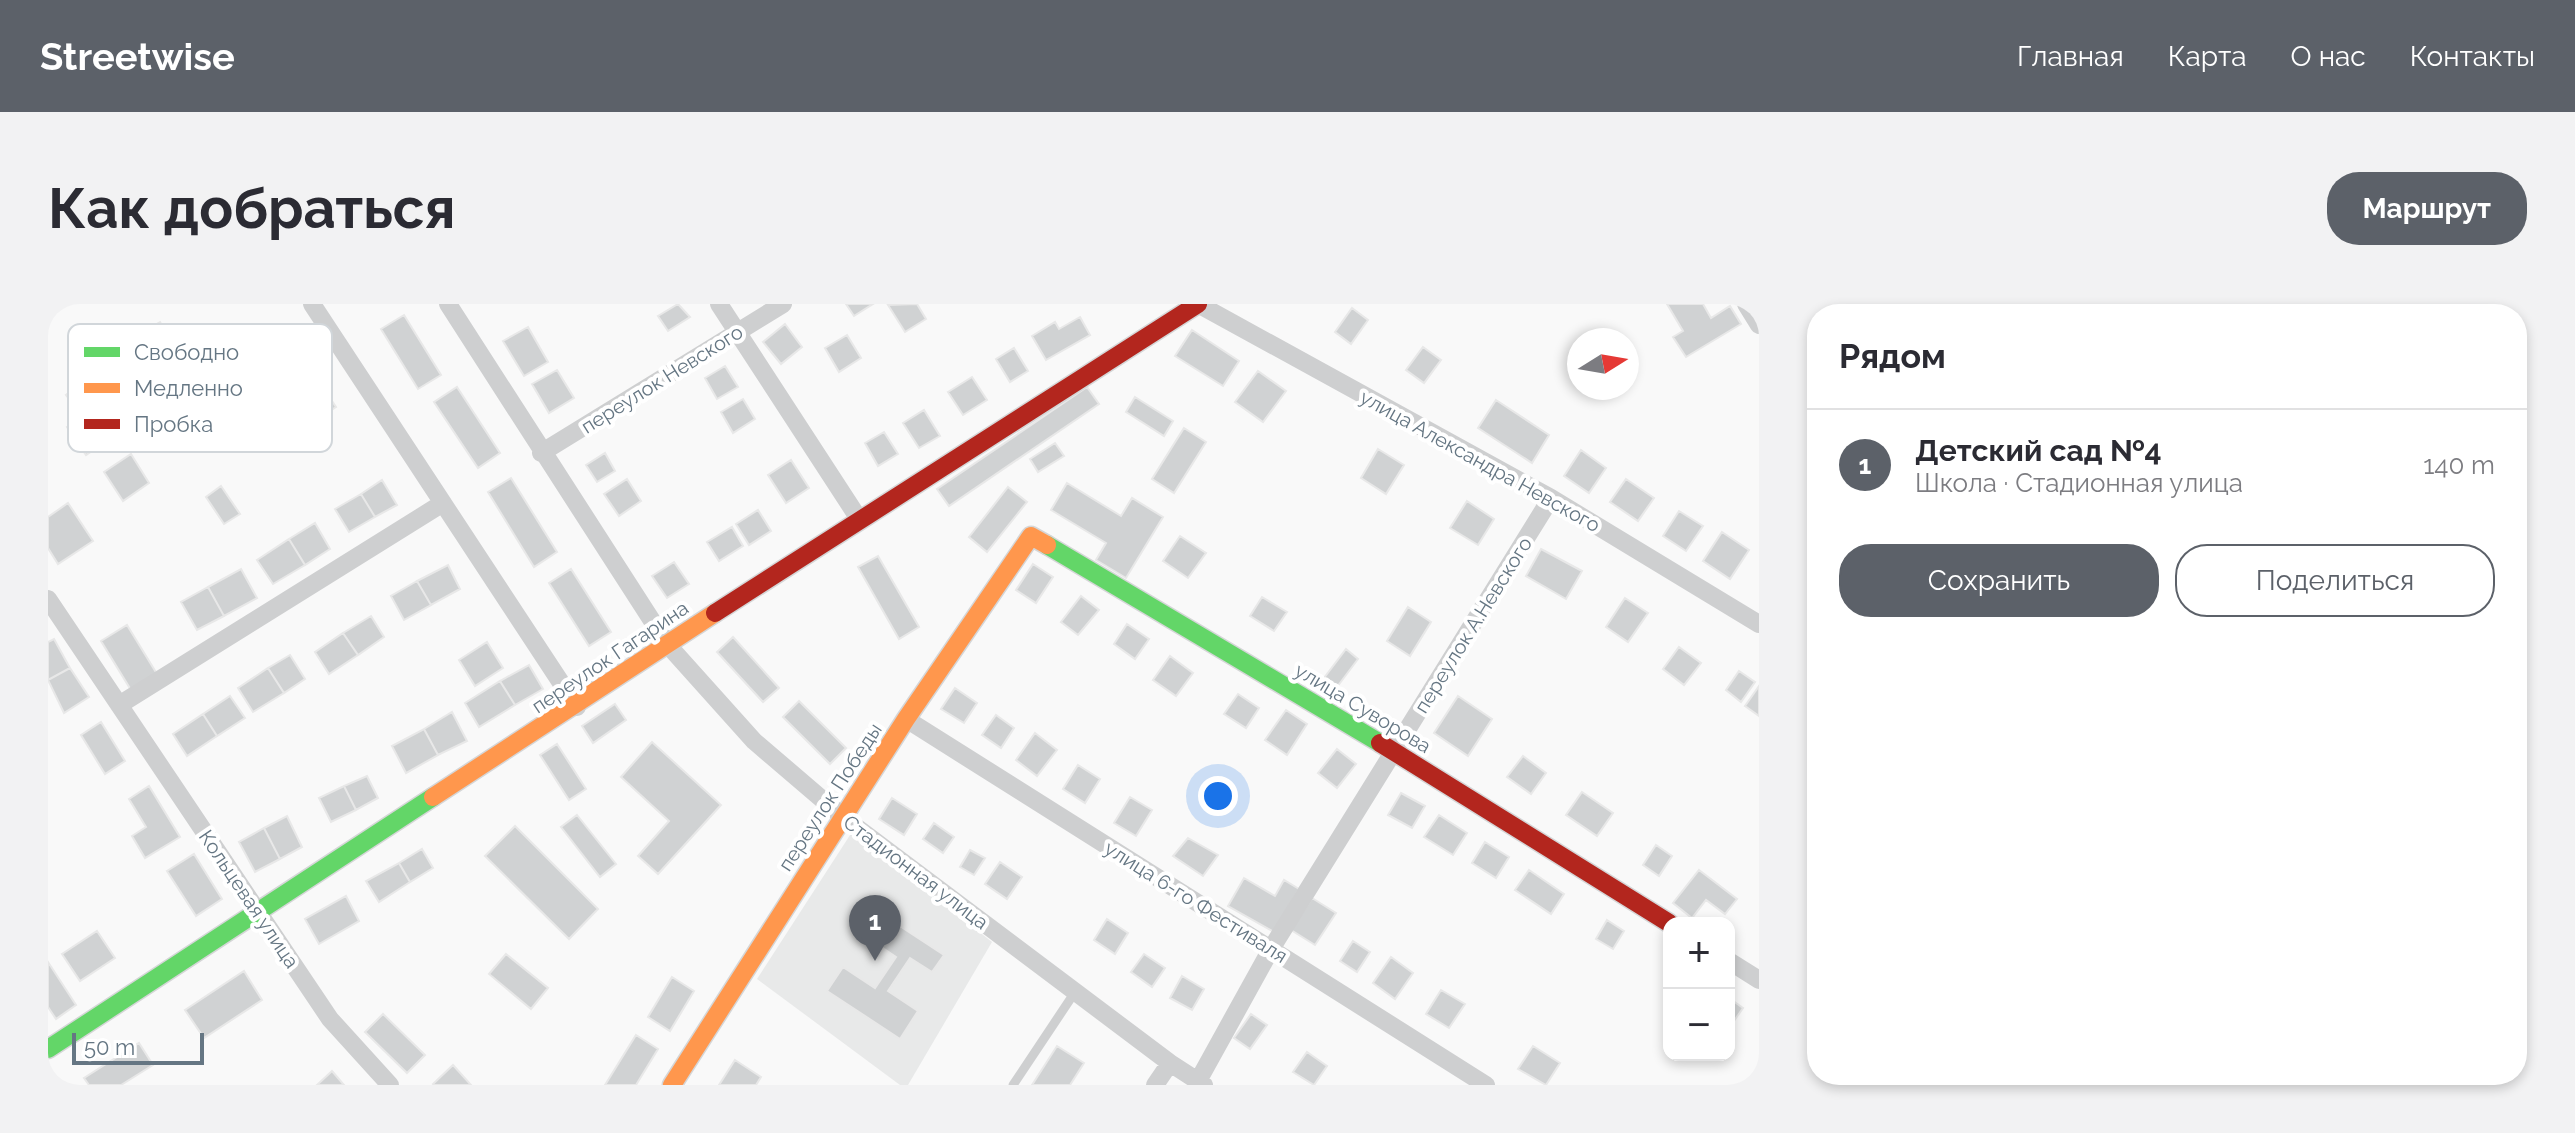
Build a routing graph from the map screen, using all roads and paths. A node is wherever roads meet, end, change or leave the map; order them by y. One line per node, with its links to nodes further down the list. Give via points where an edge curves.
1 (312, 304): 7 (street)
2 (448, 304): 11 (street, Стадионная улица)
3 (719, 304): 9 (street)
4 (783, 304): 9 (street, переулок Невского)
5 (1198, 304): 12 (street, улица Александра Невского); 14 (street, переулок Гагарина)
6 (1746, 304): 8 (street)
7 (325, 324)
8 (1759, 325)
9 (737, 332): 11 (street, переулок Невского); 14 (street)
10 (332, 334): 13 (street)
11 (541, 453): 18 (street, Стадионная улица)
12 (1551, 498): 17 (street, улица Александра Невского); 22 (street, переулок А.Невского)
13 (443, 503): 19 (street); 20 (street)
14 (859, 519): 18 (street, переулок Гагарина)
15 (1031, 536): 21 (street, переулок Победы); 22 (street, улица Суворова)
16 (48, 599): 19 (street, Кольцевая улица)
17 (1759, 624)
18 (667, 644): 20 (street, переулок Гагарина); 23 (street, Стадионная улица, via 754,741)
19 (119, 705): 24 (street, Кольцевая улица)
20 (577, 707): 24 (street, переулок Гагарина)
21 (906, 719): 23 (street, переулок Победы); 26 (street, улица 6-го Фестиваля)
22 (1394, 751): 25 (street, улица Суворова); 26 (street, переулок А.Невского)
23 (844, 818): 29 (street, Стадионная улица); 34 (street, переулок Победы)
24 (258, 913): 30 (street, переулок Гагарина); 33 (street, Кольцевая улица, via 330,1019)
25 (1663, 919)
26 (1271, 949): 32 (street, переулок А.Невского); 37 (street, улица 6-го Фестиваля)
27 (1735, 965): 28 (street)
28 (1759, 980)
29 (1075, 992): 31 (street, Стадионная улица); 35 (lane)
30 (48, 1049)
31 (1170, 1063): 32 (street, Стадионная улица); 36 (street)
32 (1201, 1083)
33 (390, 1085)
34 (672, 1085)
35 (1013, 1085)
36 (1155, 1085)
37 (1486, 1085)

